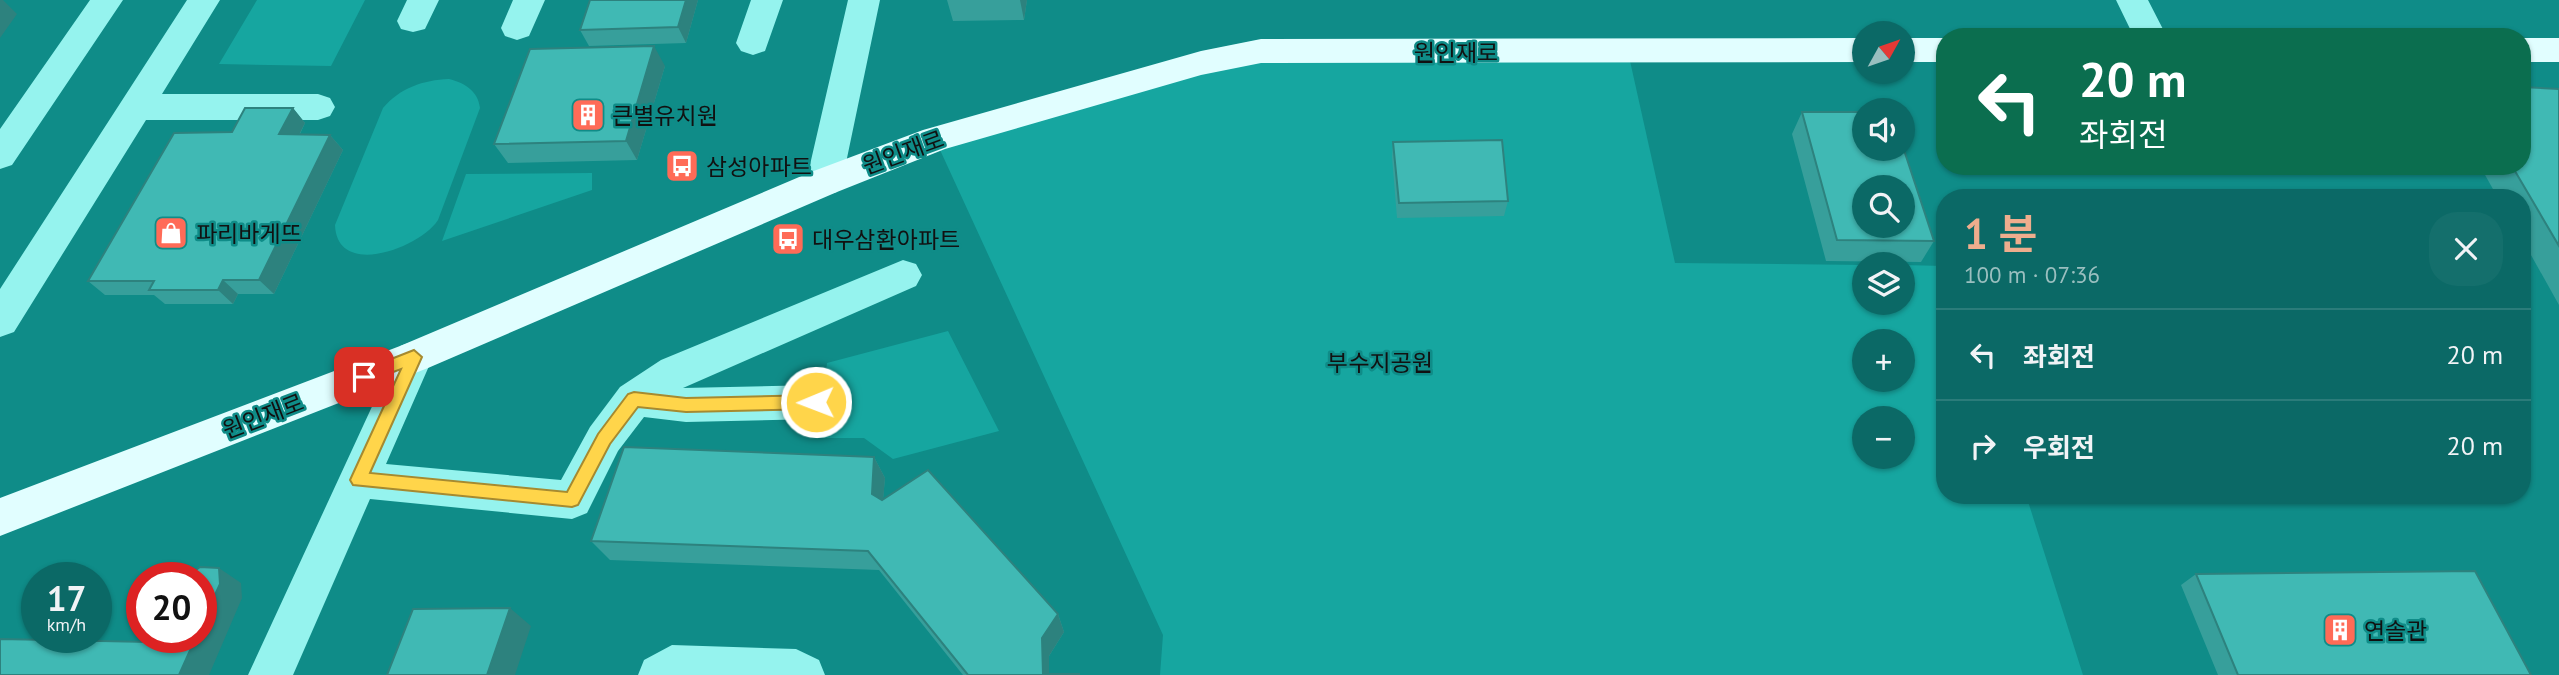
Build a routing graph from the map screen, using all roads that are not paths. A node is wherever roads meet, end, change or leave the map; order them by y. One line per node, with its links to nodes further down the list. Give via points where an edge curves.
1 (107, 0): 15 (lane)
2 (204, 0): 13 (lane)
3 (767, 0): 7 (lane)
4 (864, 0): 16 (lane)
5 (2132, 0): 6 (lane)
6 (2146, 28)
7 (753, 43)
8 (1852, 50): 16 (main road, 원인재로, via 1261,51 1201,63 935,139)
9 (1915, 50): 10 (main road)
10 (1936, 50)
11 (2531, 50): 12 (main road)
12 (2559, 50)
13 (137, 107): 14 (lane); 18 (lane)
14 (318, 107)
15 (0, 156)
16 (824, 182): 19 (main road, 원인재로)
17 (903, 275): 20 (lane, via 675,372)
18 (0, 321)
19 (414, 357): 22 (lane); 23 (main road, 원인재로)
20 (634, 399): 21 (lane, via 686,405); 22 (lane, via 604,439 572,500)
21 (816, 402)
22 (359, 480): 24 (lane)
23 (0, 517)
24 (270, 675)
25 (660, 675): 26 (lane, via 672,667 796,671)
26 (803, 675)

